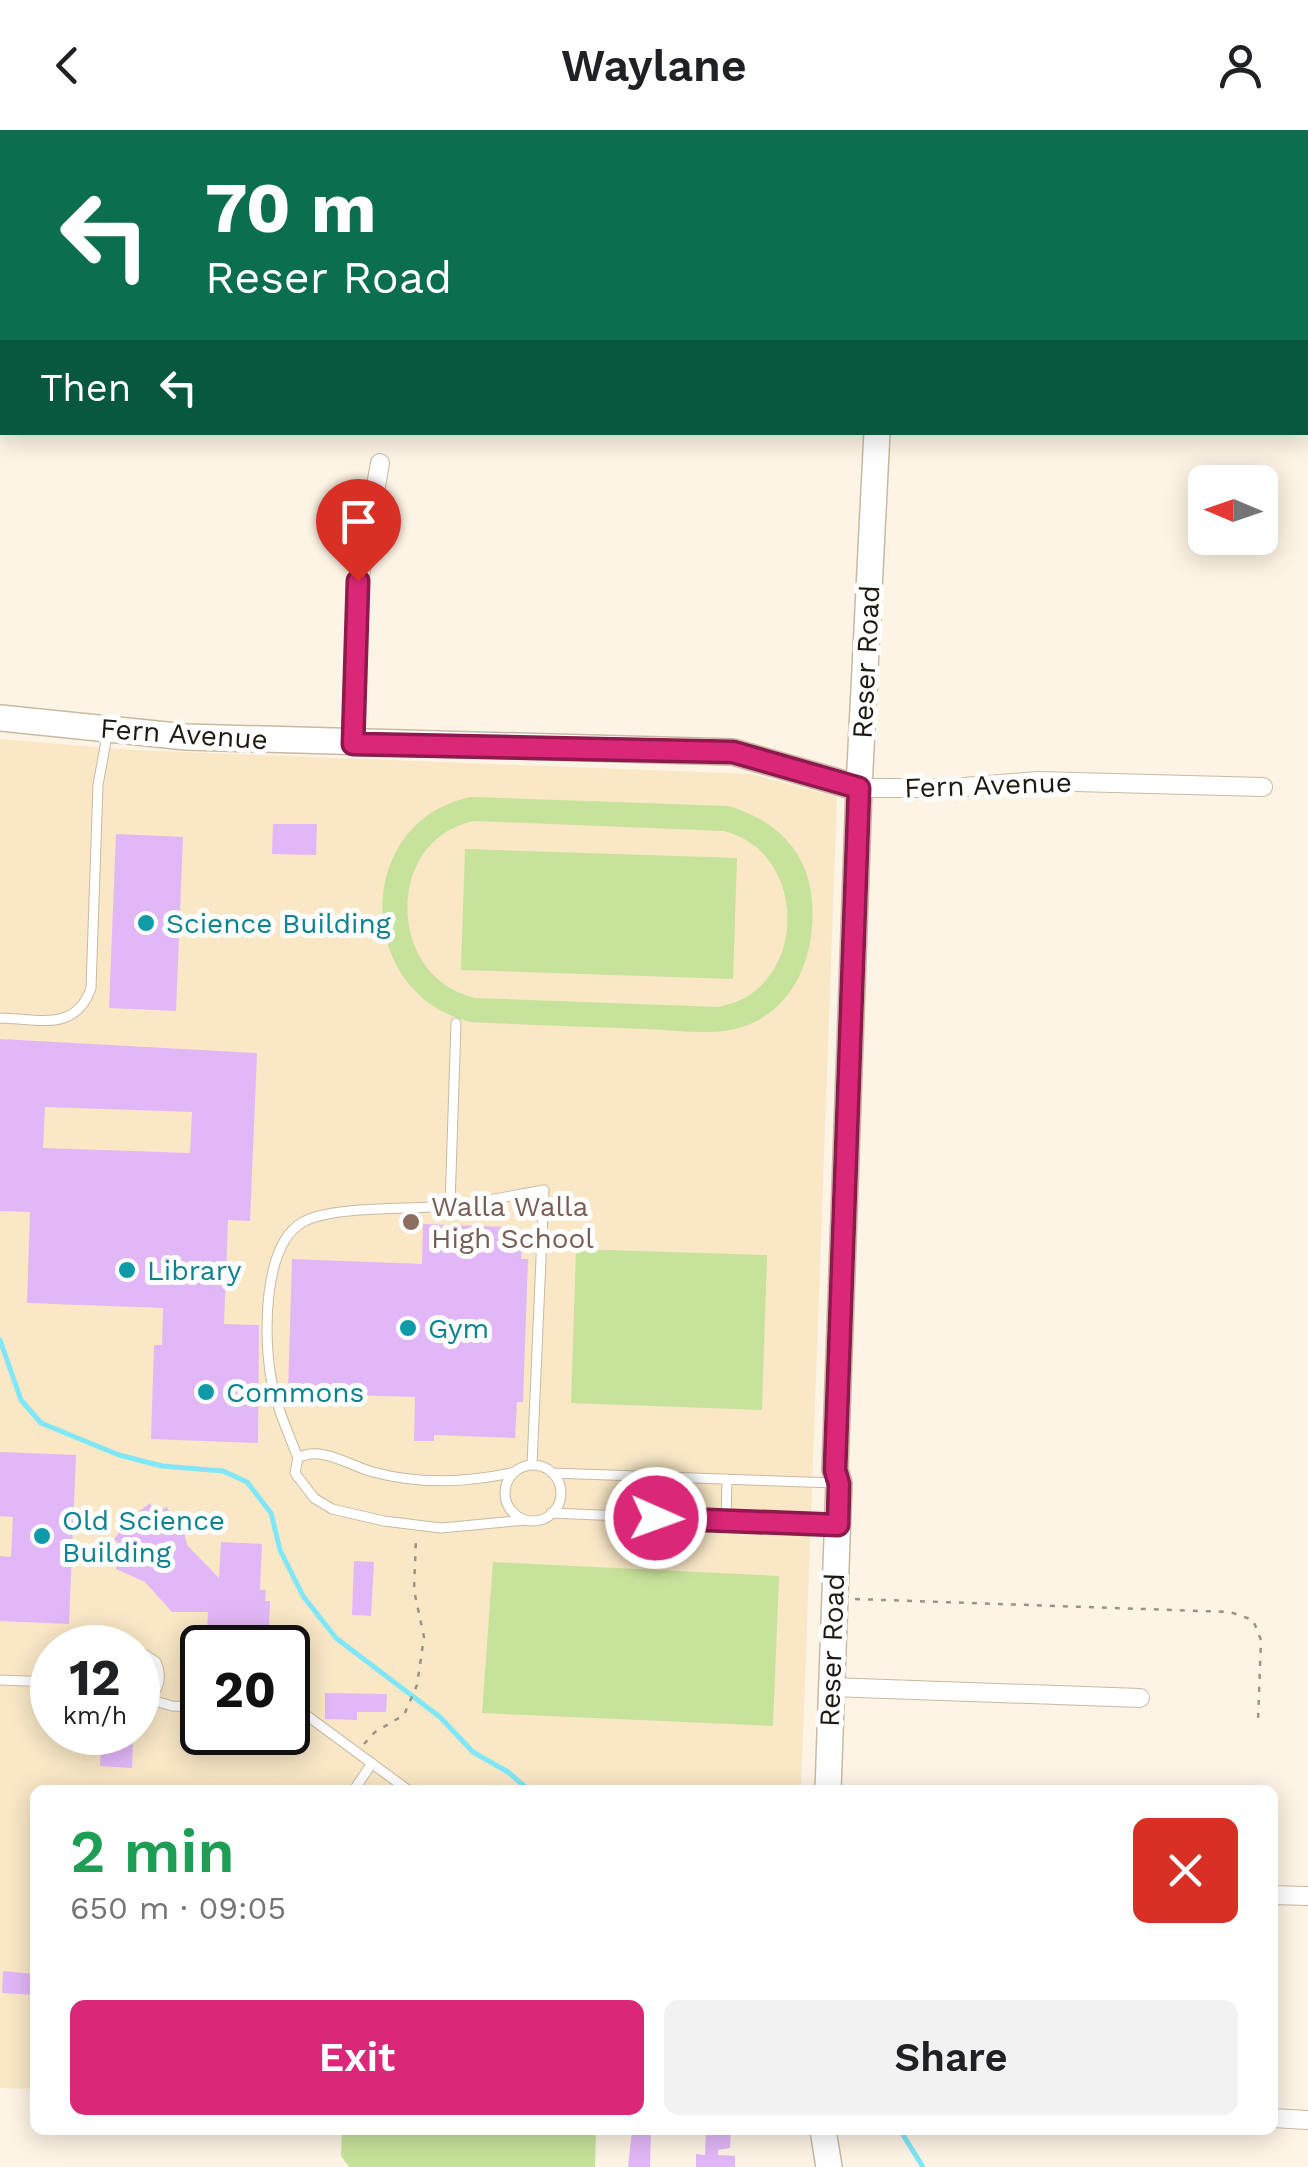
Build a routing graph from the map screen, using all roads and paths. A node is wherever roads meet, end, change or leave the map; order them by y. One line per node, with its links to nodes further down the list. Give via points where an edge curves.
1 (877, 435): 7 (main road, Reser Road)
2 (380, 463): 5 (street, via 358,581)
3 (0, 718): 4 (main road, Fern Avenue)
4 (108, 730): 5 (main road, Fern Avenue); 8 (lane, via 98,786 85,1005 56,1020)
5 (353, 744): 7 (main road, Fern Avenue, via 733,752)
6 (1262, 787): 7 (street, Fern Avenue, via 1038,781)
7 (859, 788): 16 (main road, Reser Road)
8 (0, 1018)
9 (456, 1023): 10 (lane)
10 (450, 1205): 11 (lane, via 312,1218 281,1242 268,1359); 12 (lane, via 544,1190)
11 (298, 1458): 13 (lane, via 316,1453 426,1481); 21 (lane, via 295,1473 332,1509)
12 (532, 1465): 13 (lane); 14 (lane)
13 (515, 1472): 18 (lane, via 505,1498)
14 (552, 1473): 15 (lane); 17 (lane, via 560,1496)
15 (727, 1479): 16 (lane); 19 (lane)
16 (839, 1484): 20 (main road, Reser Road)
17 (551, 1513): 18 (lane); 19 (lane)
18 (526, 1520): 21 (lane)
19 (726, 1520): 20 (lane)
20 (838, 1525): 22 (main road, Reser Road)
21 (416, 1526): 29 (path, via 414,1590 424,1638 417,1685 404,1715)
22 (833, 1599): 25 (main road, Reser Road); 28 (path, via 1230,1612 1253,1620 1261,1640)
23 (0, 1680): 24 (lane)
24 (30, 1681)
25 (831, 1687): 26 (street); 33 (main road, Reser Road)
26 (1140, 1698)
27 (310, 1718): 29 (lane)
28 (1258, 1721)
29 (357, 1752): 30 (lane)
30 (372, 1764): 31 (lane); 32 (lane)
31 (357, 1785)
32 (401, 1785)
33 (828, 1785)
34 (1278, 1895): 35 (street)
35 (1308, 1896)
36 (1278, 2118): 37 (street)
37 (1308, 2120)
38 (824, 2135): 39 (main road)
39 (829, 2167)

